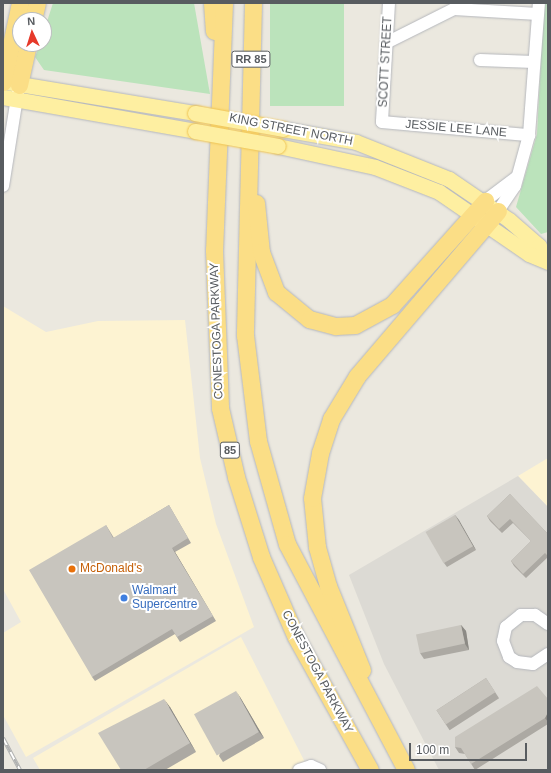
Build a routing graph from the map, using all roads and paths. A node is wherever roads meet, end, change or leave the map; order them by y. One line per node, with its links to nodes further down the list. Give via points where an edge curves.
1 (20, 3): 12 (highway)
2 (212, 3): 13 (highway)
3 (224, 3): 13 (highway, CONESTOGA PARKWAY / 85)
4 (253, 3): 14 (highway, RR 85)
5 (389, 3): 8 (street, SCOTT STREET)
6 (454, 6): 7 (street); 8 (street)
7 (538, 9): 11 (street)
8 (388, 42): 15 (street, SCOTT STREET)
9 (24, 52): 12 (highway)
10 (480, 60): 11 (street)
11 (534, 62): 16 (street)
12 (8, 88): 18 (street); 19 (main road, KING STREET NORTH, bridge, via 196,113 350,141 388,153 449,179); 20 (main road, KING STREET NORTH, bridge, via 195,131 375,167 439,192)
13 (220, 100): 27 (highway, CONESTOGA PARKWAY / 85, via 214,250 220,408 236,477 262,557 296,637)
14 (248, 115): 20 (highway, via 261,252 268,275 284,300 309,320 336,326 355,324 392,305); 24 (highway, 85, via 245,335 252,405 269,490 287,544 307,586)
15 (382, 122): 16 (street, JESSIE LEE LANE)
16 (529, 135): 17 (street, via 524,163)
17 (516, 178): 19 (street); 19 (street, via 511,196)
18 (3, 186)
19 (490, 212): 20 (highway); 21 (main road, KING STREET NORTH, via 529,254); 24 (highway, via 357,376 331,419 319,460 312,498 317,547 328,586)
20 (472, 213)
21 (546, 260)
22 (548, 624): 23 (street, via 535,615 521,615 511,620 503,636 504,649 517,662 533,664)
23 (547, 658)
24 (397, 753): 28 (highway, 85)
25 (299, 770): 26 (street, via 311,766)
26 (320, 770)
27 (370, 770)
28 (406, 770)

